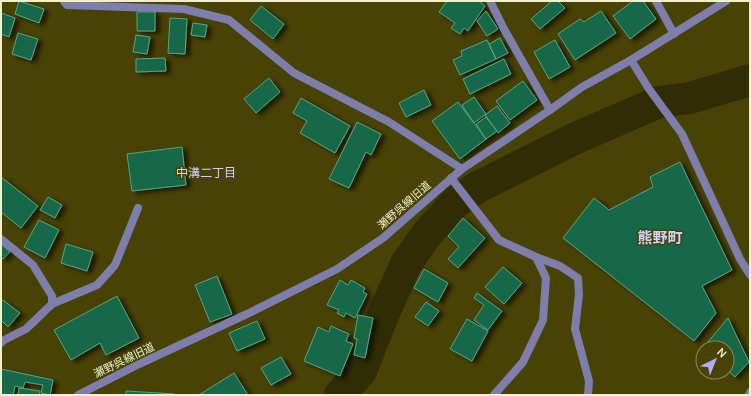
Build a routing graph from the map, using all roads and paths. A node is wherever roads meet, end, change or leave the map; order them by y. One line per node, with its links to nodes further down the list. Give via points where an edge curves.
1 (64, 1): 8 (street, via 67,5 184,9 229,20 294,74 389,122)
2 (490, 1): 7 (street)
3 (656, 1): 5 (street)
4 (726, 1): 5 (street, 瀬野呉線旧道)
5 (674, 34): 6 (street, 瀬野呉線旧道)
6 (631, 60): 7 (street, 瀬野呉線旧道, via 582,87); 13 (street, via 682,134 740,259)
7 (550, 110): 8 (street, 瀬野呉線旧道)
8 (462, 169): 9 (street, 瀬野呉線旧道)
9 (451, 178): 12 (street, via 499,240); 18 (street, 瀬野呉線旧道, via 383,238 337,269)
10 (138, 208): 14 (street, via 115,265 97,285)
11 (1, 239): 14 (street, via 33,266 52,296)
12 (536, 257): 17 (street, via 546,278 543,320 523,362); 20 (street, via 560,266 578,278 575,329 588,381)
13 (750, 275)
14 (52, 304): 15 (street, via 26,329)
15 (1, 343)
16 (750, 392): 21 (street)
17 (496, 393): 19 (street)
18 (78, 395)
19 (505, 395)
20 (588, 395)
21 (749, 395)

